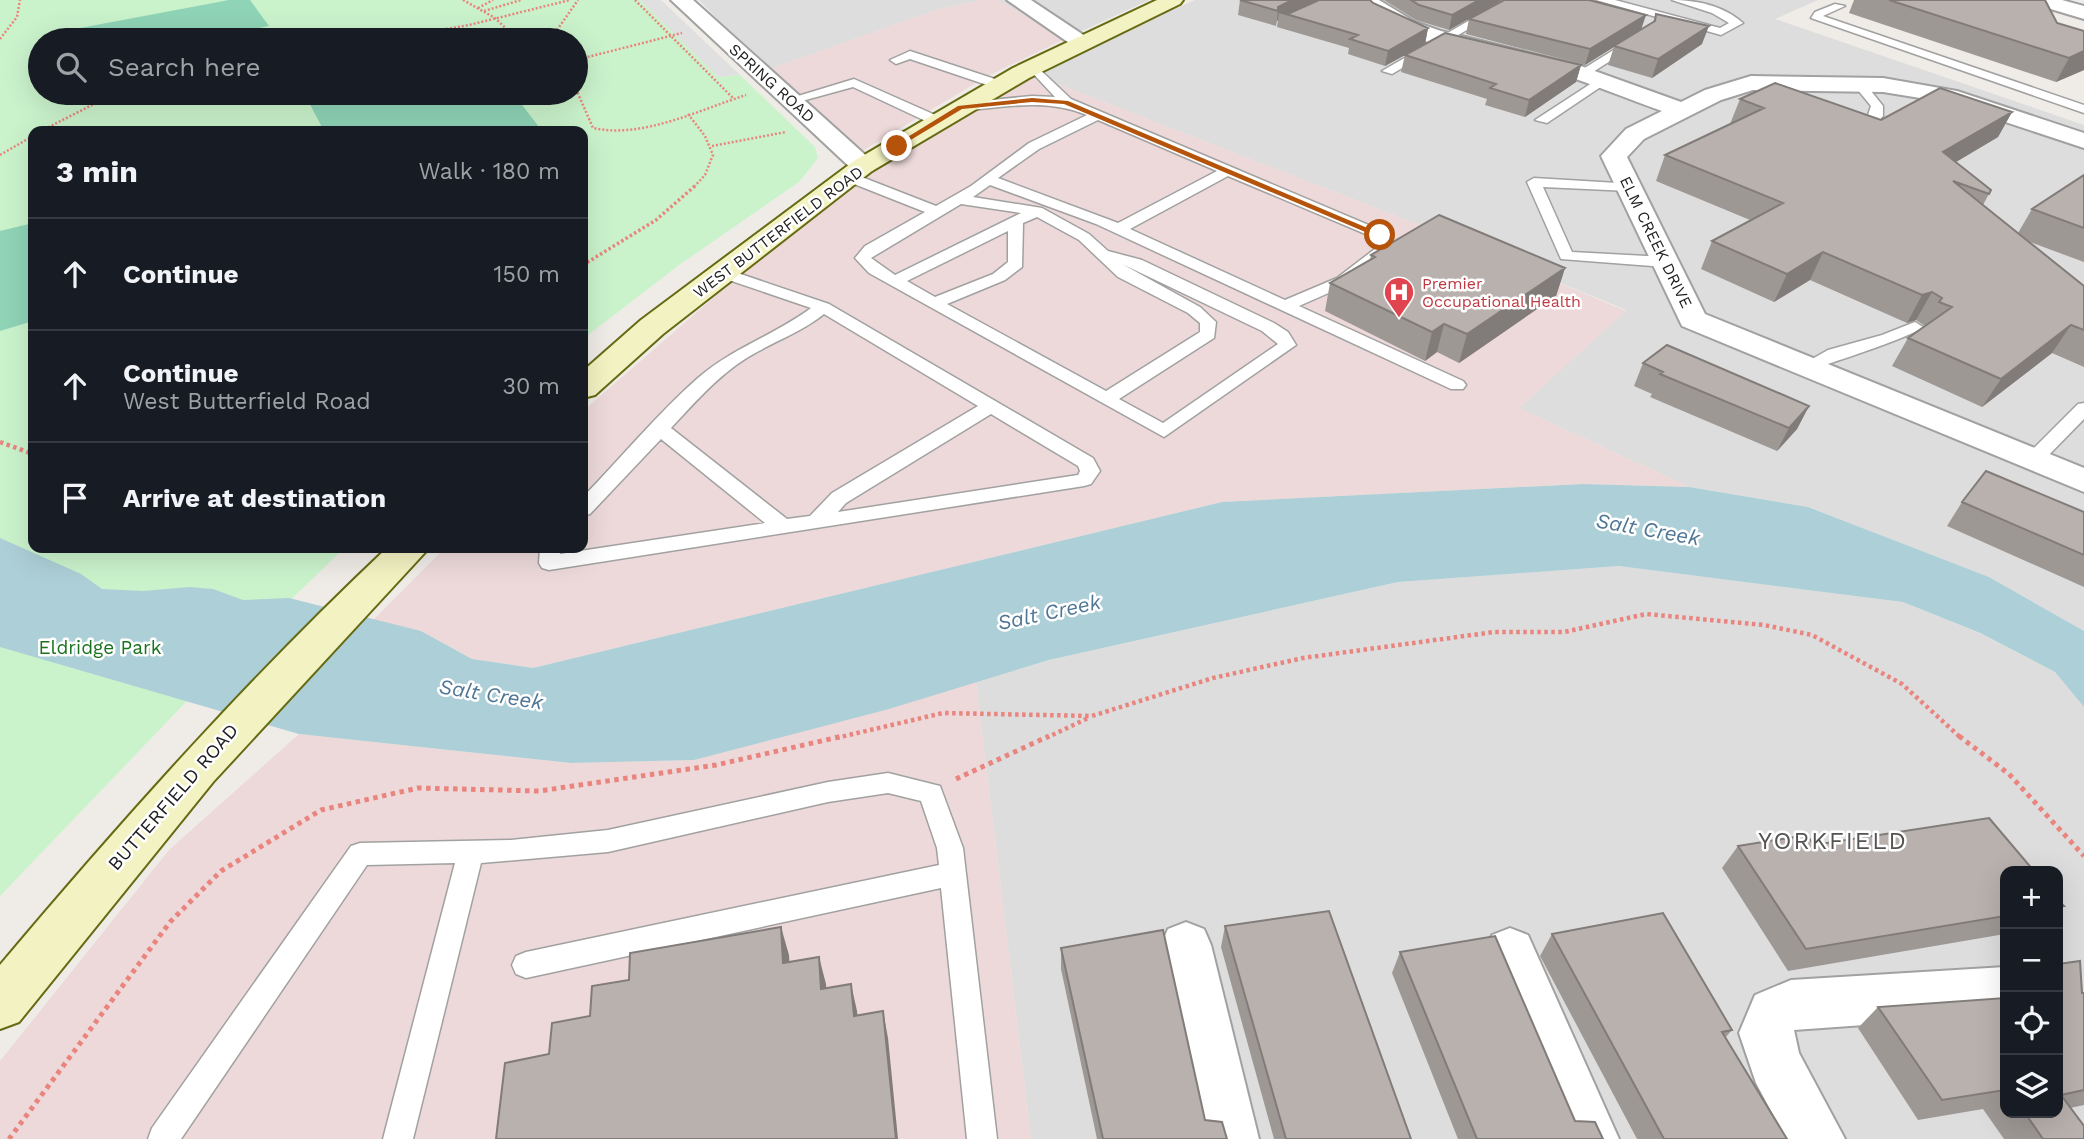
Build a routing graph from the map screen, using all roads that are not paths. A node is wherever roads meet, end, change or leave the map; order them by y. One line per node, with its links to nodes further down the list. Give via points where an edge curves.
1 (681, 0): 20 (street, SPRING ROAD)
2 (1017, 0): 13 (street)
3 (1173, 0): 13 (main road, WEST BUTTERFIELD ROAD)
4 (1366, 0): 12 (street, via 1392,19)
5 (1602, 0): 6 (lane, via 1721,32 1737,23 1716,11)
6 (1678, 0)
7 (2040, 0): 10 (street)
8 (1839, 6): 28 (lane, via 1817,18)
9 (1501, 7): 12 (lane)
10 (2084, 13)
11 (1643, 35): 17 (lane)
12 (1444, 38): 16 (lane); 17 (street)
13 (1083, 42): 15 (main road, WEST BUTTERFIELD ROAD)
14 (896, 60): 19 (lane, via 910,55)
15 (1033, 67): 19 (main road, WEST BUTTERFIELD ROAD); 21 (lane)
16 (1388, 71)
17 (1592, 78): 23 (street); 26 (lane)
18 (1859, 84): 23 (street, ELM CREEK DRIVE, via 1796,92 1751,83); 25 (lane, via 1877,106 1876,116 1870,122); 28 (street, ELM CREEK DRIVE, via 1949,96)
19 (1000, 85): 22 (main road, WEST BUTTERFIELD ROAD)
20 (784, 94): 27 (lane, via 859,78); 30 (street, SPRING ROAD, via 818,124)
21 (1066, 102): 22 (lane, via 1032,100); 24 (lane)
22 (961, 107): 27 (main road, WEST BUTTERFIELD ROAD)
23 (1681, 110): 32 (street, ELM CREEK DRIVE, via 1635,134 1614,156)
24 (1096, 116): 29 (lane); 31 (lane, via 1034,146)
25 (1838, 119)
26 (1542, 120)
27 (937, 121): 30 (main road, WEST BUTTERFIELD ROAD)
28 (2078, 125)
29 (1227, 171): 37 (lane); 43 (lane, via 1380,235 1388,246 1343,281)
30 (856, 172): 35 (lane); 40 (main road, WEST BUTTERFIELD ROAD)
31 (988, 179): 33 (lane); 37 (lane)
32 (1629, 187): 39 (street, ELM CREEK DRIVE); 39 (lane, via 1534,182 1566,256)
33 (960, 199): 34 (lane); 35 (lane)
34 (1037, 211): 36 (lane); 38 (lane, via 1084,237)
35 (938, 212): 41 (lane, via 870,249 863,258)
36 (1016, 221): 41 (lane); 42 (lane, via 1016,264 999,277)
37 (1118, 229): 43 (lane)
38 (1102, 253): 49 (lane, via 1125,274 1208,322 1208,334); 49 (lane, via 1136,263 1268,327 1287,345 1164,430)
39 (1665, 262): 46 (street, ELM CREEK DRIVE, via 1693,320)
40 (723, 273): 44 (lane); 47 (main road, WEST BUTTERFIELD ROAD)
41 (895, 281): 42 (lane)
42 (935, 303): 49 (lane)
43 (1285, 306): 48 (lane)
44 (822, 307): 50 (lane); 52 (lane, via 798,326 748,349 704,382)
45 (1915, 327): 46 (lane, via 1885,340 1840,349)
46 (1807, 367): 53 (street, ELM CREEK DRIVE)
47 (588, 384)
48 (1457, 385)
49 (1106, 400)
50 (991, 406): 56 (lane, via 839,498); 56 (lane, via 1086,461 1090,471 1084,480)
51 (2084, 408): 53 (lane)
52 (659, 428): 55 (lane); 57 (lane)
53 (2033, 460): 54 (street, ELM CREEK DRIVE)
54 (2084, 481)
55 (588, 504)
56 (817, 521): 57 (lane)
57 (783, 527): 59 (lane, via 549,563)
58 (405, 553): 66 (main road, BUTTERFIELD ROAD, via 213,748)
59 (550, 553)
60 (471, 852): 61 (lane, via 608,841 888,783 931,793 950,848); 67 (lane, via 360,854); 68 (lane)
61 (952, 874): 64 (lane); 69 (lane)
62 (1186, 945): 70 (street)
63 (1510, 951): 71 (street)
64 (526, 965)
65 (2000, 991): 72 (street, via 1791,1005 1774,1013 1766,1033 1775,1064)
66 (0, 1004)
67 (163, 1139)
68 (398, 1139)
69 (982, 1139)
70 (1231, 1139)
71 (1591, 1139)
72 (1817, 1139)

